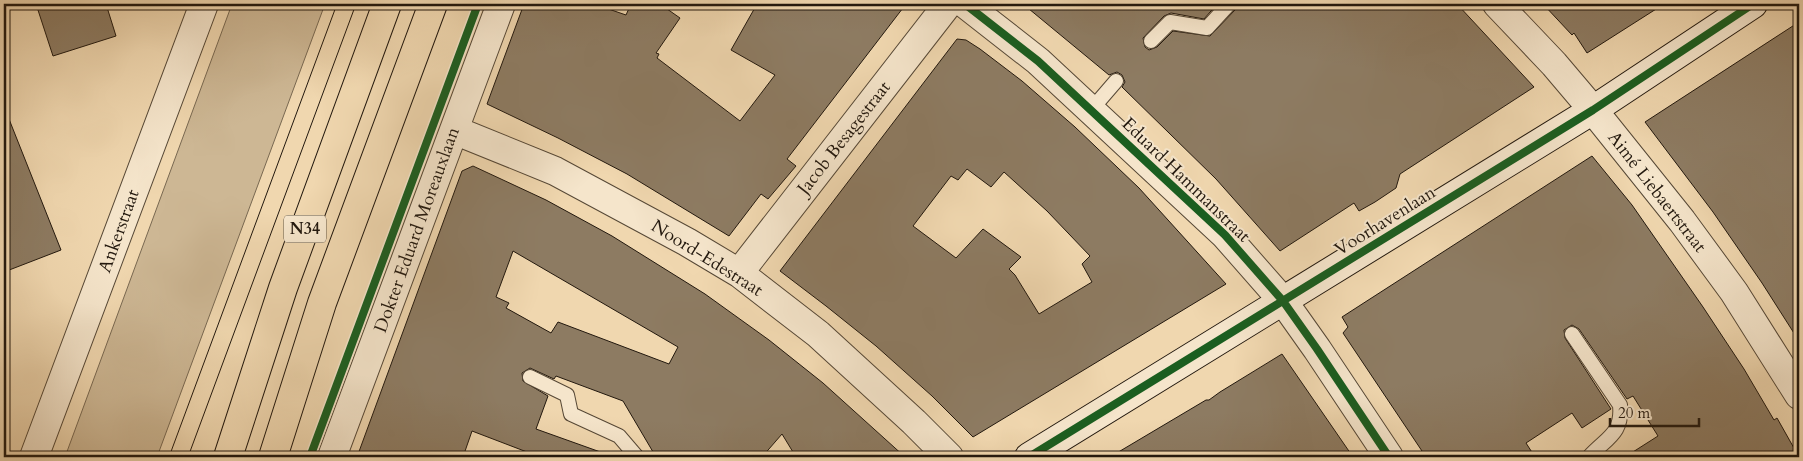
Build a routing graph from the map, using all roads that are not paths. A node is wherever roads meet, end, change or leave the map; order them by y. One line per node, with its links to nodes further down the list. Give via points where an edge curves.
1 (204, 4): 20 (street, Ankerstraat)
2 (387, 4): 21 (main road, N34, via 283,288)
3 (433, 4): 22 (main road, N34, via 322,303)
4 (502, 4): 14 (street, Dokter Eduard Moreauxlaan)
5 (948, 4): 15 (street, Jacob Besagestraat)
6 (964, 4): 12 (street, Eduard Hammanstraat, via 1038,61)
7 (1229, 4): 10 (lane, via 1207,28 1170,22)
8 (1497, 4): 13 (street, Aimé Liebaertstraat)
9 (1753, 4): 13 (street, Voorhavenlaan)
10 (1151, 41)
11 (1116, 81): 12 (lane)
12 (1091, 110): 16 (street, Eduard Hammanstraat, via 1225,235)
13 (1593, 110): 16 (street, Voorhavenlaan); 19 (street, Aimé Liebaertstraat, via 1734,292)
14 (454, 130): 15 (street, Noord-Edestraat, via 555,171); 23 (street, Dokter Eduard Moreauxlaan)
15 (739, 273): 25 (street, Noord-Edestraat, via 818,334)
16 (1283, 301): 26 (street, Voorhavenlaan); 27 (street, Eduard Hammanstraat)
17 (1572, 334): 28 (lane, via 1620,405 1621,417 1616,431)
18 (530, 376): 24 (lane, via 567,395 571,414 619,436)
19 (1799, 395)
20 (34, 457)
21 (228, 457)
22 (273, 457)
23 (332, 457)
24 (637, 457)
25 (949, 457)
26 (1029, 457)
27 (1389, 457)
28 (1589, 457)

